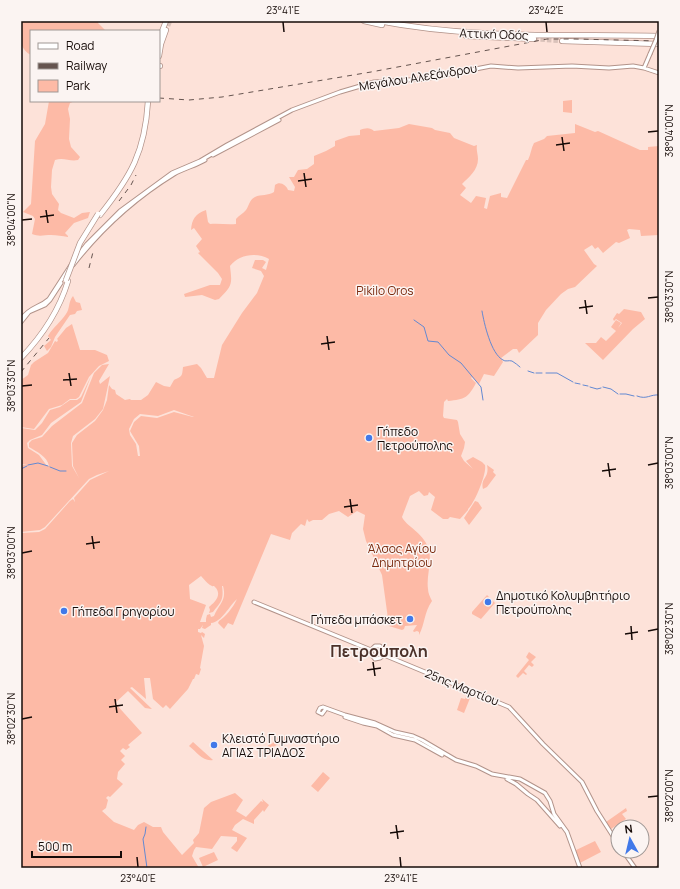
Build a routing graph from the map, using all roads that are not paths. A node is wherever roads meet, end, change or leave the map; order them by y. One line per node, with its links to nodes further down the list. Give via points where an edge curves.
1 (164, 21): 4 (highway); 6 (highway)
2 (364, 21): 8 (highway, Αττική Οδός, via 430,32)
3 (378, 21): 7 (highway, Αττική Οδός, via 431,30 501,35)
4 (160, 31)
5 (659, 31): 13 (main road, bridge)
6 (160, 35)
7 (659, 36)
8 (534, 39)
9 (562, 41): 11 (highway)
10 (160, 44): 12 (highway, via 167,28)
11 (659, 45)
12 (160, 50)
13 (644, 68): 14 (main road, Μεγάλου Αλεξάνδρου); 16 (main road, Μεγάλου Αλεξάνδρου, via 488,66 424,78 363,84)
14 (659, 72)
15 (146, 102): 21 (highway, bridge, via 145,128 134,166 99,214 82,244 60,304 50,323 36,342)
16 (299, 108): 17 (main road, Μεγάλου Αλεξάνδρου, via 174,175 128,207 84,251); 19 (main road, Μεγάλου Αλεξάνδρου, via 227,144 200,161 175,171 138,197 112,218 88,244 65,272 48,300 28,310)
17 (47, 303): 18 (main road); 20 (main road, Μεγάλου Αλεξάνδρου, via 29,312)
18 (52, 305)
19 (21, 319)
20 (21, 322)
21 (21, 356)
22 (254, 602): 23 (main road)
23 (371, 650): 24 (main road, via 375,658); 24 (main road, via 380,646 384,650)
24 (384, 655): 25 (main road, 25ης Μαρτίου, via 507,705 584,783)
25 (610, 831)
26 (628, 859): 28 (main road)
27 (579, 868): 27 (main road, via 564,832 540,803 516,784 454,761 415,740 360,723 324,708 413,736 454,759 492,774 520,779 546,794 554,814 567,832)
28 (633, 868)

